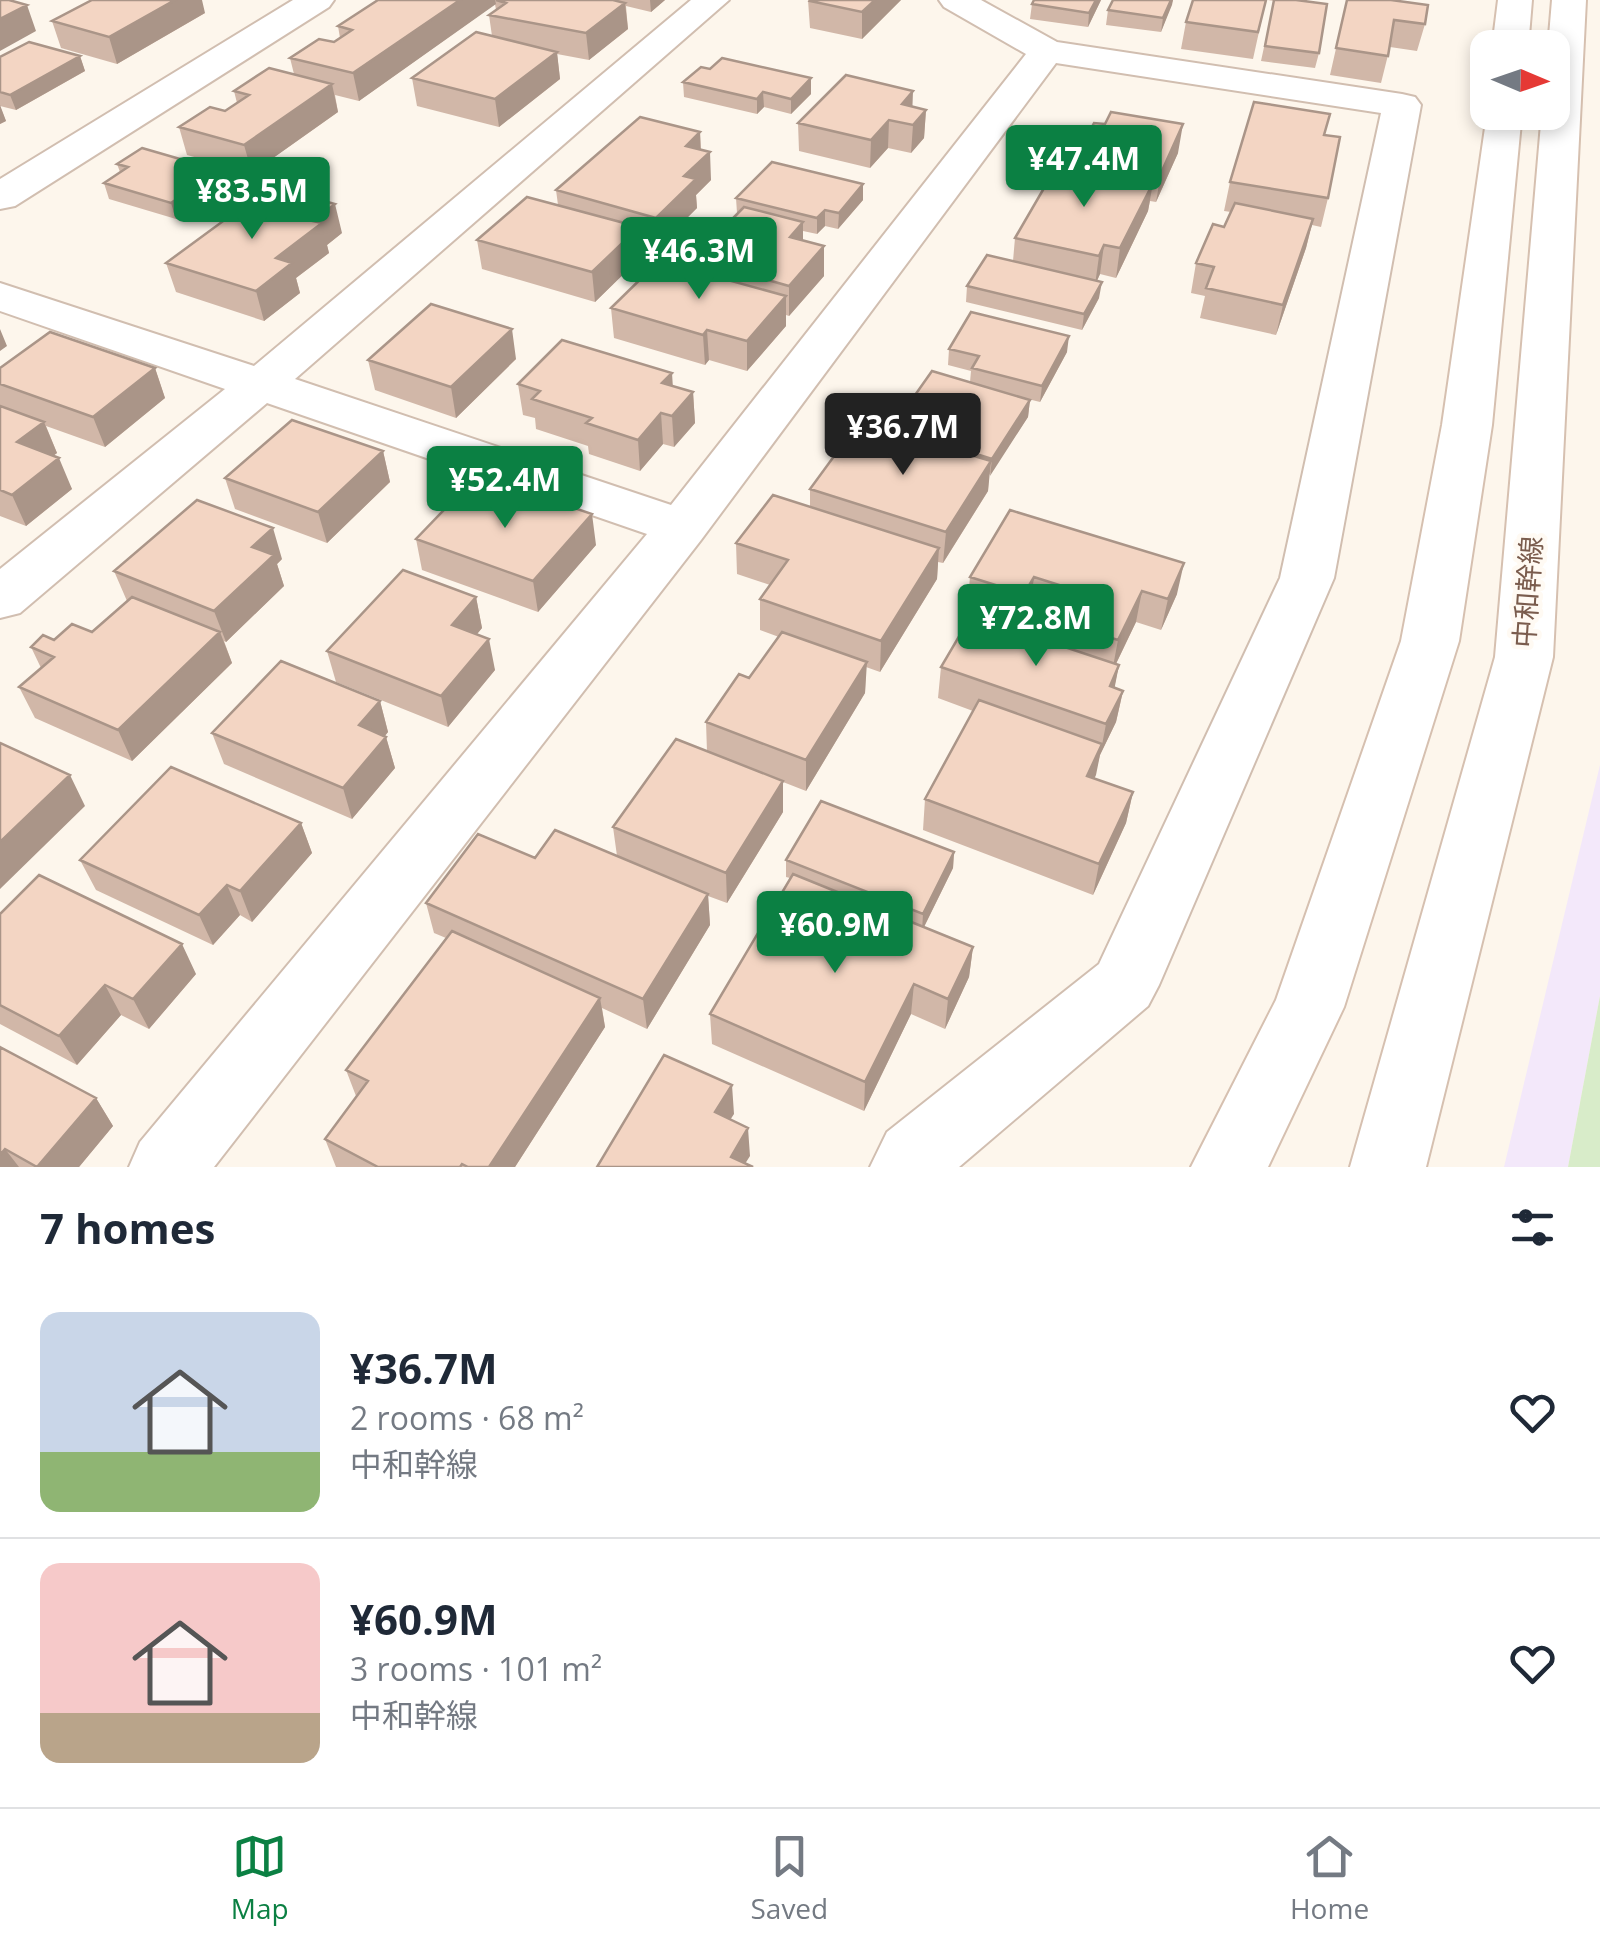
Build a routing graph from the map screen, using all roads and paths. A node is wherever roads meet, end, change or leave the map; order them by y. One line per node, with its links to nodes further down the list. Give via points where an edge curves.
1 (317, 0): 9 (street)
2 (712, 0): 11 (street)
3 (956, 0): 7 (street)
4 (1515, 0): 6 (street)
5 (1570, 0): 17 (street, 中和幹線, via 1524,657)
6 (1512, 30)
7 (1047, 51): 12 (street); 15 (street, via 1402,105 1307,578 1124,985)
8 (1501, 130): 16 (street, via 1467,425 1430,641 1309,1007)
9 (0, 197)
10 (0, 296): 11 (street)
11 (261, 384): 12 (street); 13 (street)
12 (682, 527): 14 (street)
13 (0, 598)
14 (167, 1167)
15 (908, 1167)
16 (1229, 1167)
17 (1388, 1167)

